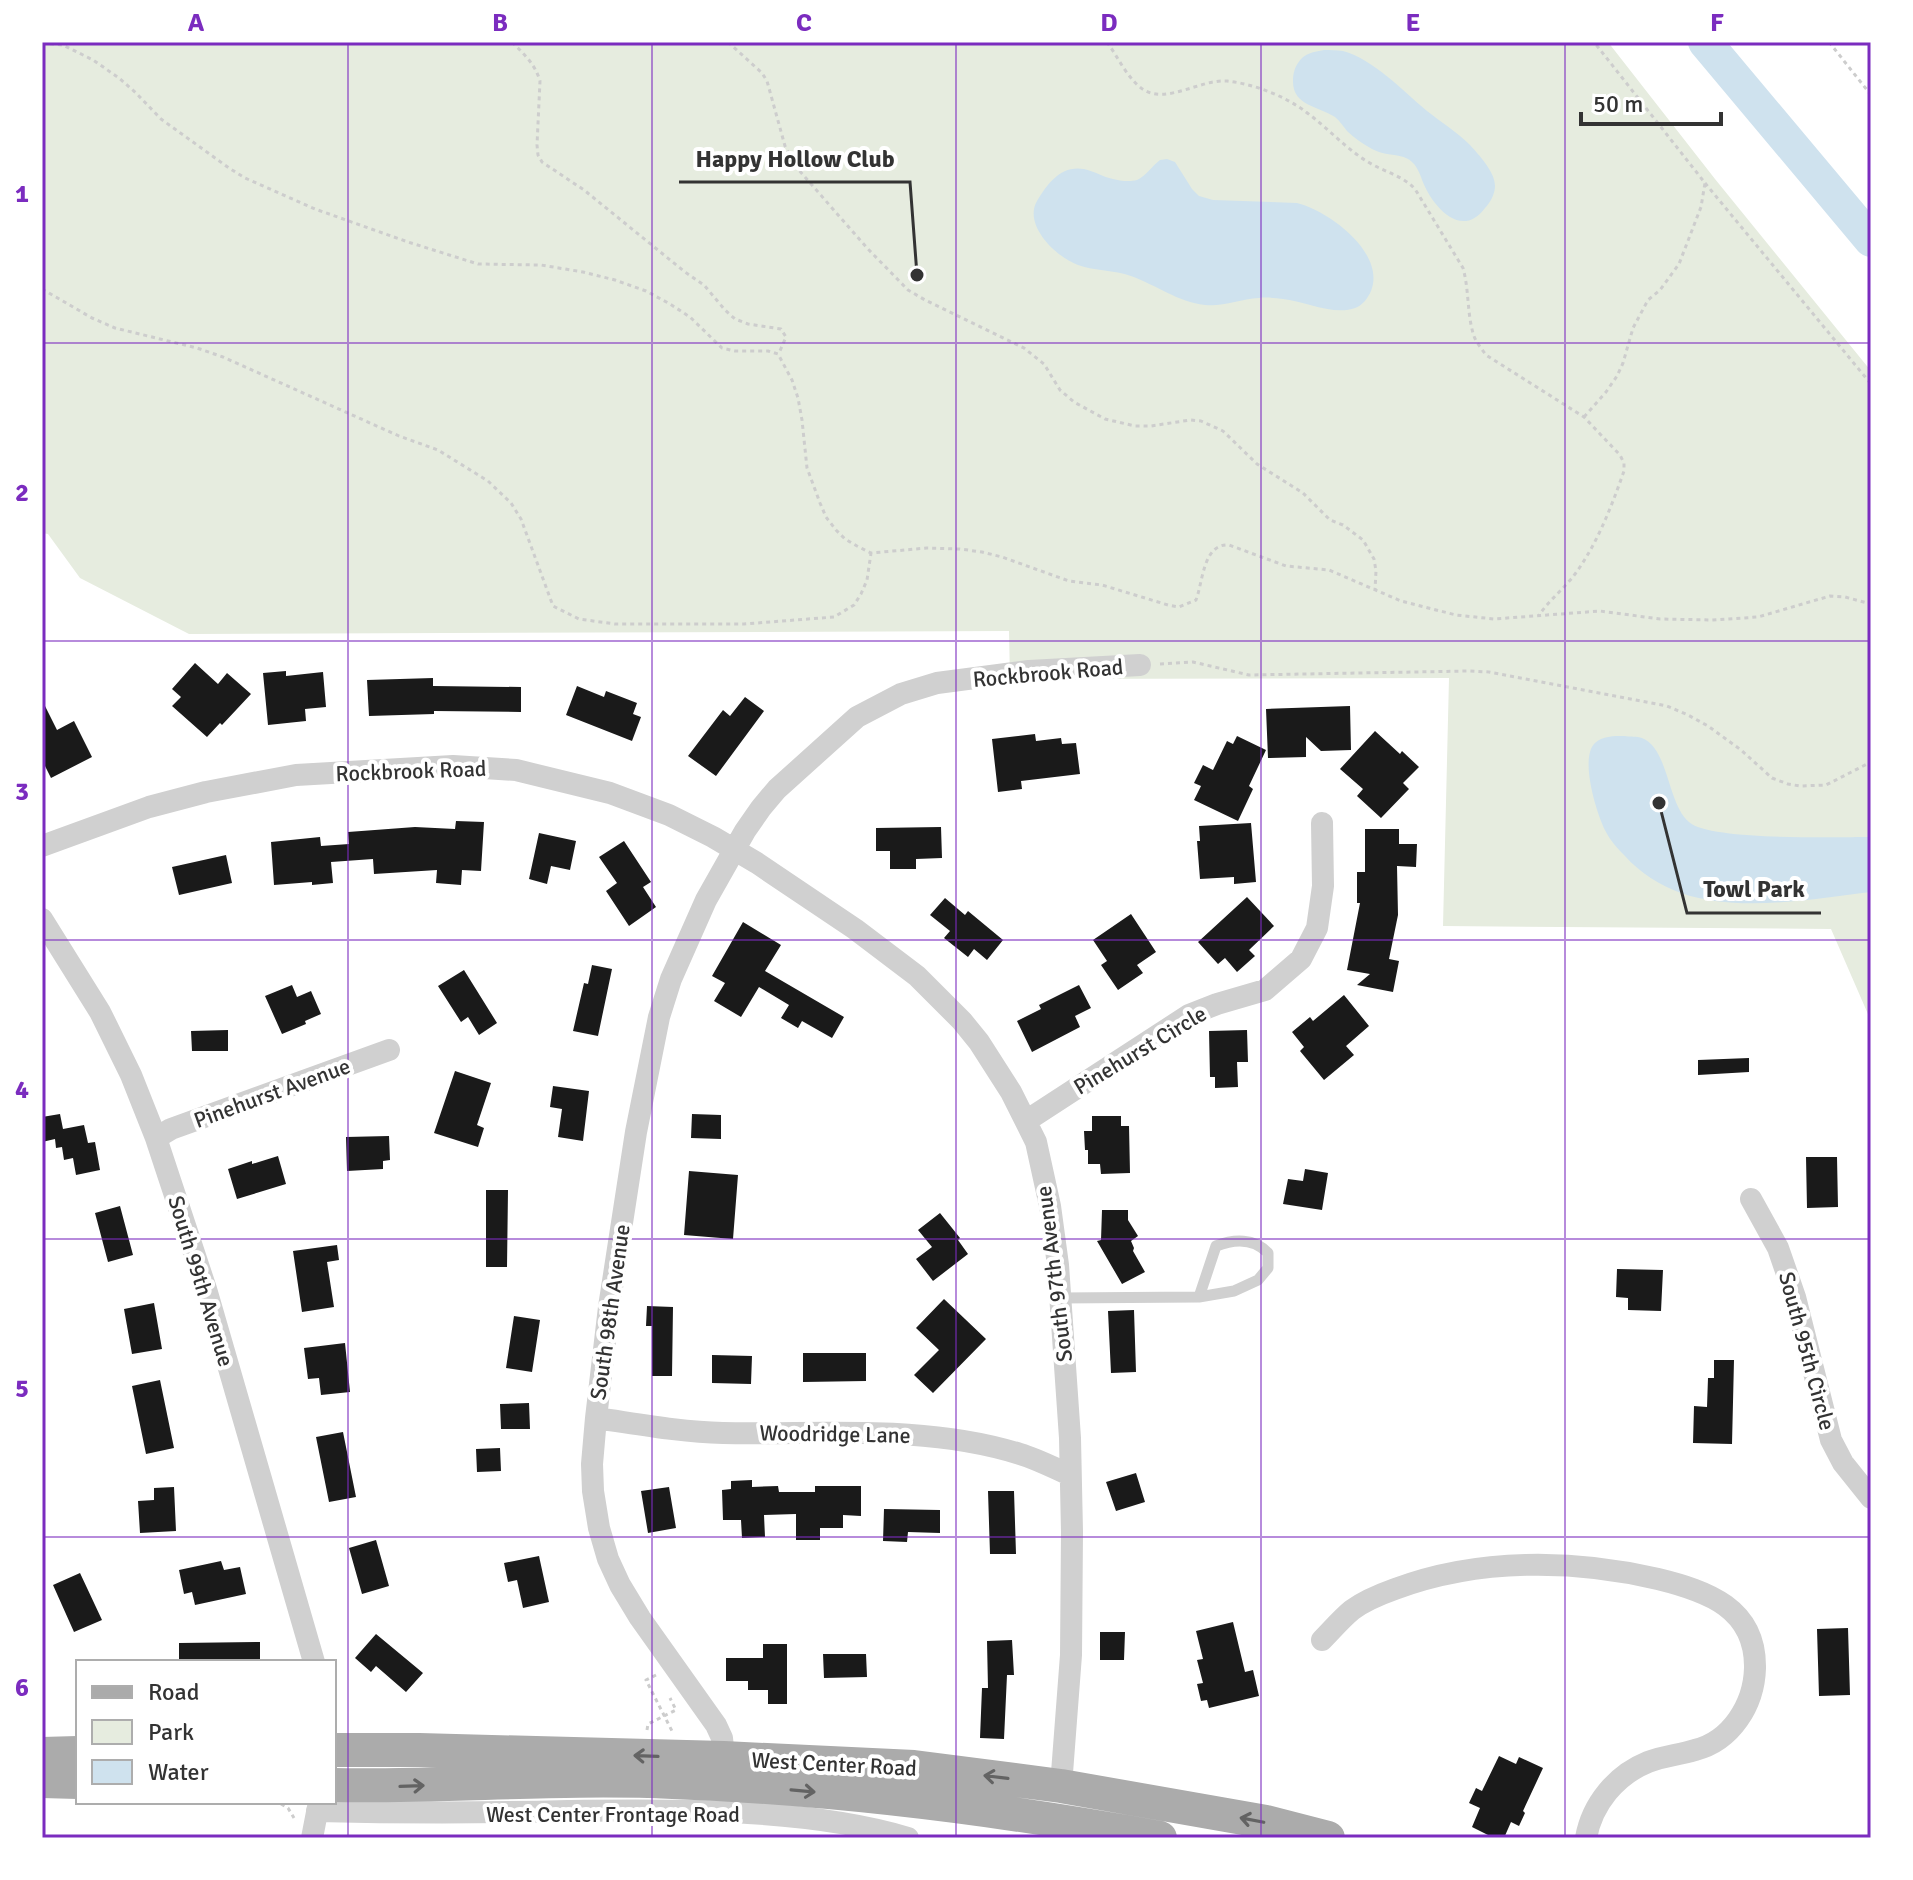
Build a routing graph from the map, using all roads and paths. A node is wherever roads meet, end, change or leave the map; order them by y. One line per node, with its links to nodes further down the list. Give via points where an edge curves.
1 (512, 42): 10 (path, via 538,72 537,145 542,162 704,285 735,319 781,329 786,337)
2 (728, 42): 14 (path, via 767,81 785,146 797,168 908,290 1024,348 1044,364 1060,390 1105,419 1135,426 1201,421 1223,431 1257,464 1363,540 1374,559)
3 (1107, 42): 12 (path, via 1145,91 1168,94 1216,81 1265,91 1304,110 1369,164 1409,182 1463,268 1473,332 1486,355)
4 (1594, 42): 8 (path)
5 (1829, 42): 7 (path)
6 (42, 43): 10 (path, via 63,45 93,60 229,168 315,209 478,264 541,265 615,280 670,304 722,348)
7 (1871, 95)
8 (1705, 183): 11 (path); 12 (path, via 1679,264 1648,300 1617,376)
9 (42, 289): 13 (path, via 115,328 223,357 452,458 511,503 553,606 579,619 744,624 834,617 861,594)
10 (778, 354): 13 (path, via 798,398 807,468 826,517 845,539)
11 (1871, 384)
12 (1584, 417): 16 (path, via 1620,455 1624,471 1590,550)
13 (871, 553): 14 (path, via 927,548 982,552 1069,581 1179,607 1196,600 1208,559 1221,544 1286,566 1329,570)
14 (1375, 590): 16 (path, via 1456,615)
15 (1871, 604): 16 (path, via 1830,596 1758,617 1712,620 1600,611)
16 (1539, 615)
17 (1140, 665): 18 (path, via 1193,662 1249,675 1489,672 1667,706 1708,726 1772,778 1788,784 1826,785); 21 (street, Rockbrook Road, via 1029,671 937,683 901,694 845,726 777,789)
18 (1871, 762)
19 (1322, 823): 24 (street, Pinehurst Circle, via 1317,928 1301,959 1265,990 1189,1015)
20 (42, 846): 21 (street, Rockbrook Road, via 206,792 296,775 453,766 516,770 610,793 669,815)
21 (734, 850): 24 (street, South 97th Avenue, via 917,976 979,1042); 29 (street, South 98th Avenue, via 687,940 659,1017 633,1146)
22 (42, 919): 25 (street, South 99th Avenue, via 100,1012)
23 (389, 1050): 25 (street, Pinehurst Avenue)
24 (1026, 1121): 28 (street, South 97th Avenue, via 1050,1206)
25 (156, 1138): 33 (street, South 99th Avenue, via 206,1289)
26 (1751, 1199): 31 (street, South 95th Circle, via 1778,1248 1795,1297 1831,1440)
27 (1199, 1297): 27 (lane, via 1258,1280 1268,1268 1268,1253 1248,1242 1216,1246); 28 (lane)
28 (1060, 1298): 30 (street, South 97th Avenue)
29 (596, 1418): 30 (street, Woodridge Lane, via 720,1433 930,1436 1019,1453); 39 (street, South 98th Avenue, via 593,1491 608,1559 640,1618 716,1725)
30 (1070, 1475): 42 (street, South 97th Avenue, via 1071,1655)
31 (1871, 1498)
32 (1322, 1640): 50 (street, via 1352,1610 1394,1589 1446,1574 1518,1565 1592,1567 1680,1584 1720,1600 1741,1620 1754,1656 1752,1692 1744,1710 1713,1743 1646,1762 1620,1778 1592,1815)
33 (313, 1660)
34 (676, 1710): 35 (path, via 648,1724)
35 (645, 1738)
36 (336, 1750): 39 (main road, West Center Road, one-way to 36)
37 (76, 1753): 38 (main road)
38 (42, 1754)
39 (724, 1758): 42 (main road, West Center Road, one-way to 39, via 914,1767)
40 (42, 1781): 41 (main road)
41 (76, 1782)
42 (1061, 1786): 49 (main road, West Center Road, one-way to 42)
43 (336, 1798): 48 (main road, West Center Road, one-way to 48, via 395,1787 626,1781 726,1785 1000,1812)
44 (336, 1801): 47 (street, West Center Frontage Road, via 472,1813 678,1810 806,1819)
45 (322, 1804): 46 (street)
46 (312, 1838)
47 (908, 1838)
48 (1160, 1838)
49 (1328, 1838)
50 (1586, 1838)

